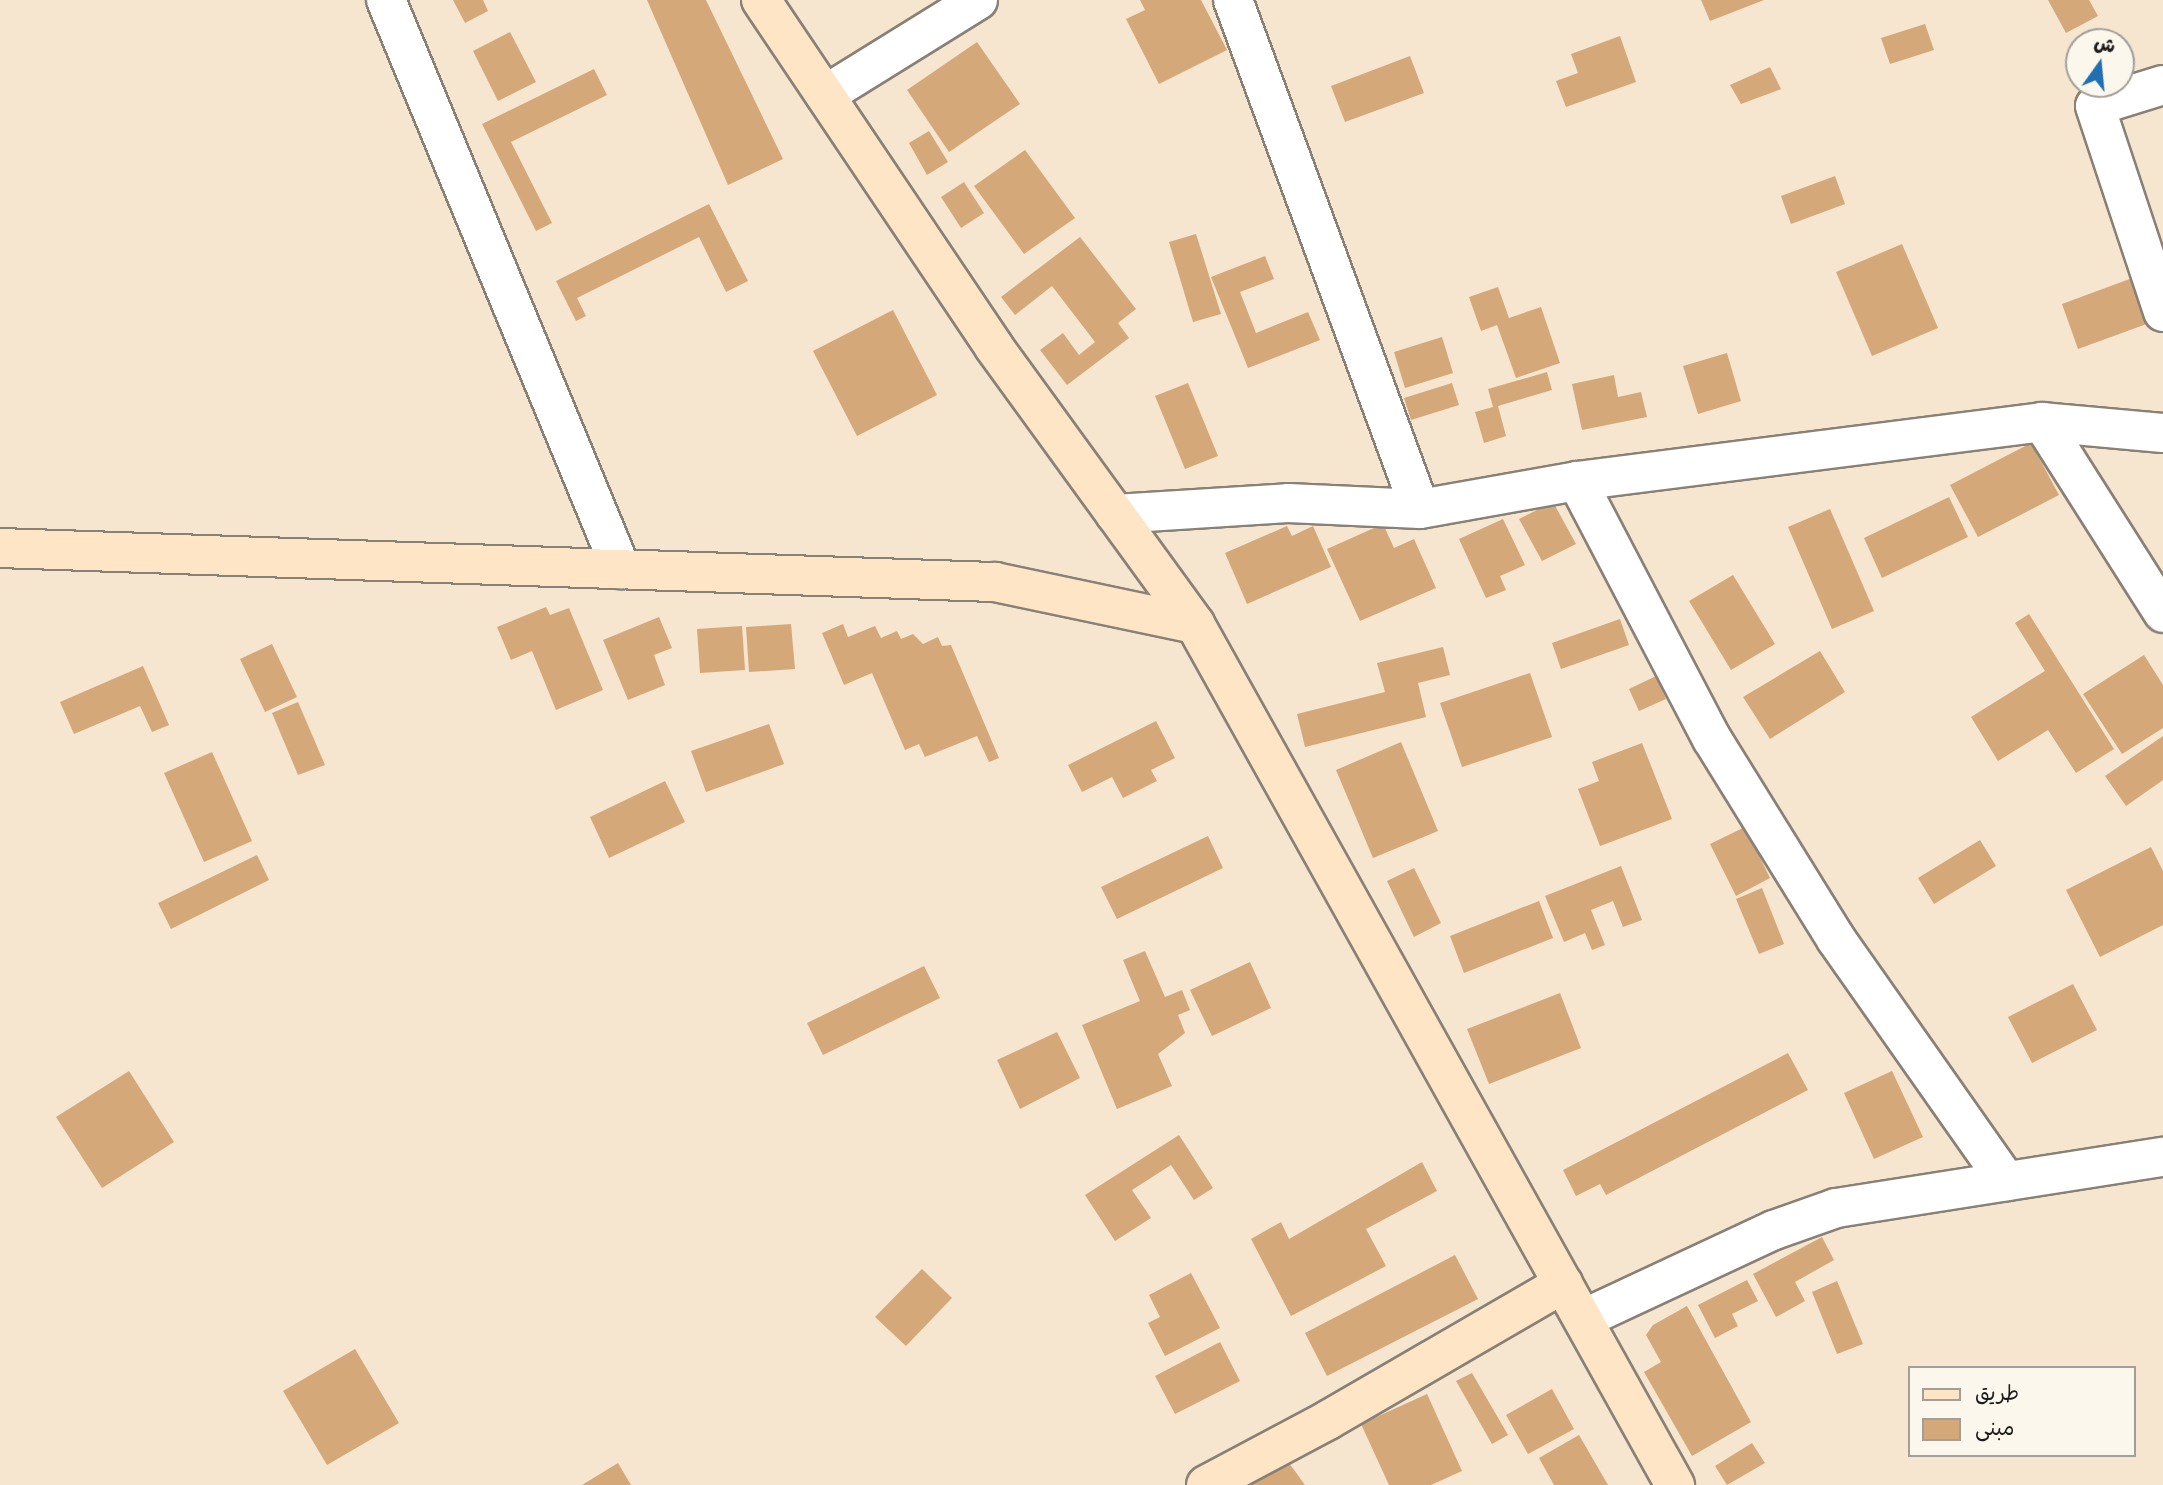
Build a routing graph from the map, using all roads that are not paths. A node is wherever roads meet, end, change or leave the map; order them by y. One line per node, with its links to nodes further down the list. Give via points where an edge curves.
1 (386, 0): 14 (street)
2 (761, 0): 6 (main road)
3 (978, 0): 6 (street)
4 (1234, 0): 11 (street)
5 (2163, 85): 7 (street, via 2095,106)
6 (825, 95): 12 (main road, via 994,347)
7 (2163, 312)
8 (2042, 422): 9 (street); 10 (street); 15 (street)
9 (2163, 433)
10 (1577, 481): 11 (street); 18 (street, via 1719,751 1836,939)
11 (1420, 509): 12 (street, via 1288,503)
12 (1115, 513): 16 (main road)
13 (0, 548): 14 (main road)
14 (621, 569): 16 (main road, via 995,582)
15 (2163, 613)
16 (1195, 624): 19 (main road)
17 (2163, 1157): 18 (street)
18 (2006, 1181): 20 (street, via 1836,1208 1774,1230)
19 (1563, 1284): 20 (main road); 21 (main road)
20 (1583, 1319): 22 (main road)
21 (1206, 1485)
22 (1675, 1485)

